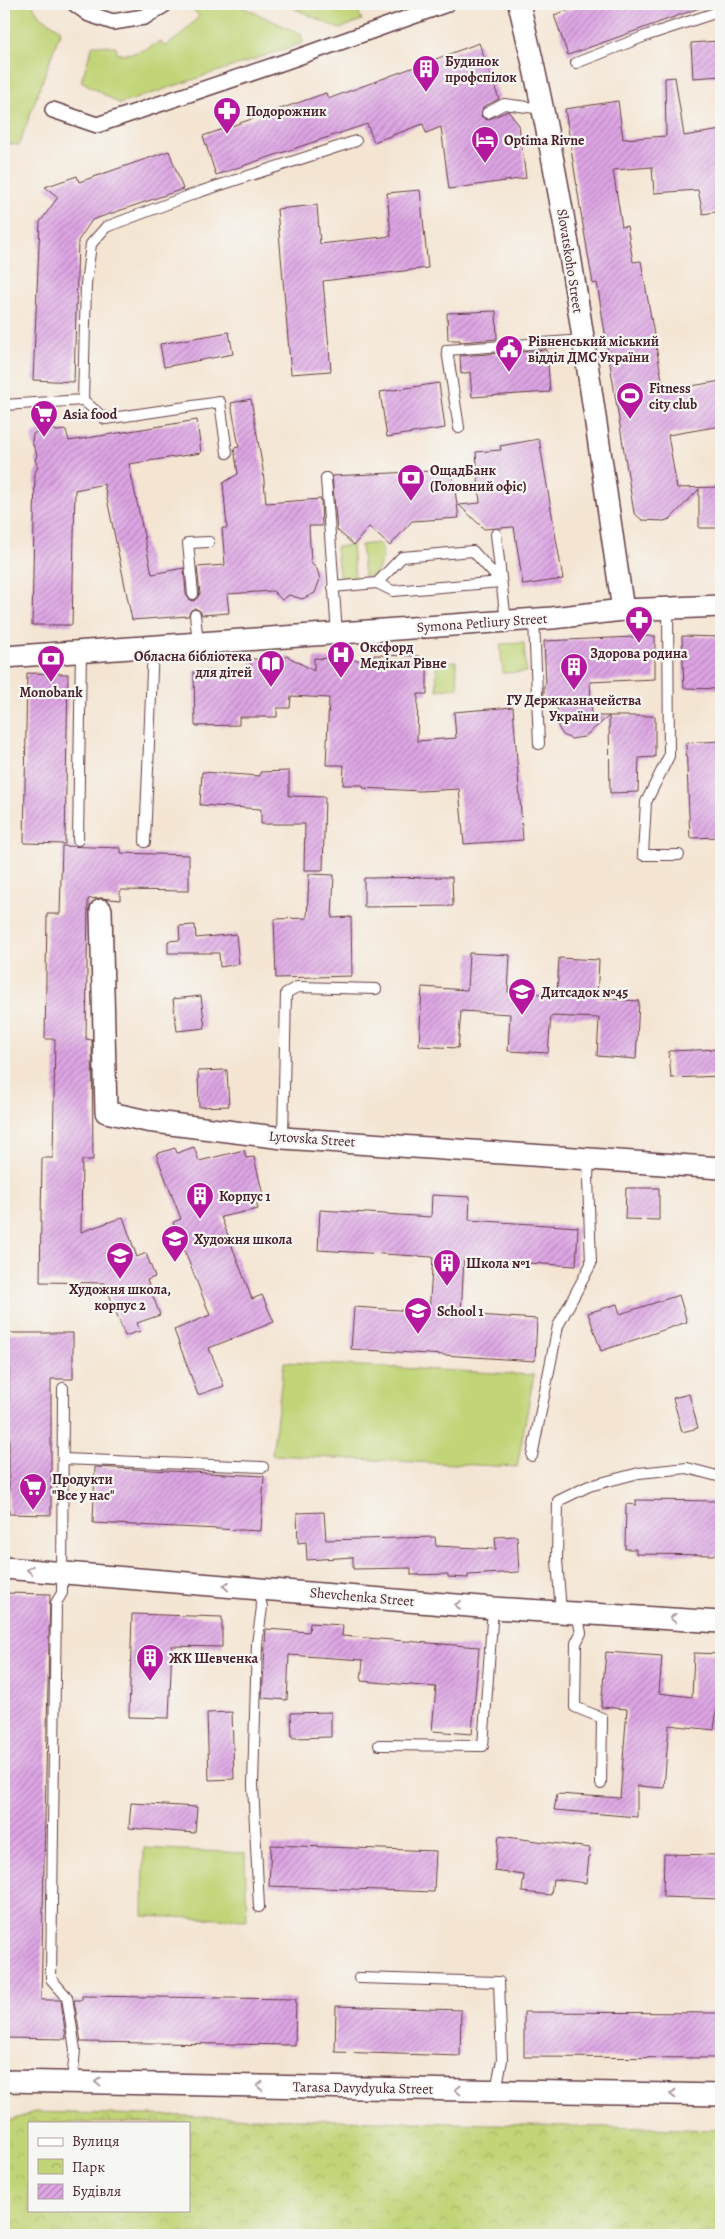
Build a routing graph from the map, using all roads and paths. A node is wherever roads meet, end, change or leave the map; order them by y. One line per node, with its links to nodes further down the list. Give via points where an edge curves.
1 (75, 4): 2 (street, via 89,14 113,22 144,17)
2 (165, 4)
3 (447, 4): 8 (street, via 97,125)
4 (519, 4): 7 (street, Slovatskoho Street)
5 (721, 11): 6 (lane)
6 (576, 63)
7 (544, 109): 9 (lane, via 504,104); 11 (street, Slovatskoho Street)
8 (52, 110)
9 (487, 113)
10 (356, 141): 12 (lane, via 198,192 106,227 91,244 86,284)
11 (583, 340): 14 (lane, via 447,350); 25 (street, Slovatskoho Street)
12 (83, 400): 13 (lane); 15 (lane, via 105,419 220,402)
13 (4, 405)
14 (459, 428)
15 (227, 453)
16 (326, 478): 21 (lane)
17 (496, 534): 19 (lane)
18 (209, 542): 22 (lane, via 188,543)
19 (500, 582): 20 (lane, via 393,592); 20 (lane, via 473,551 402,557); 28 (lane)
20 (377, 583): 21 (lane)
21 (333, 587): 29 (lane)
22 (193, 594)
23 (721, 606): 24 (street, Symona Petliury Street)
24 (668, 607): 25 (street, Symona Petliury Street); 37 (lane, via 669,756 646,802 643,855)
25 (623, 610): 27 (street, Symona Petliury Street)
26 (195, 615): 30 (lane)
27 (534, 620): 28 (street, Symona Petliury Street); 34 (lane)
28 (506, 622): 29 (street, Symona Petliury Street)
29 (337, 634): 30 (street, Symona Petliury Street)
30 (198, 642): 31 (street, Symona Petliury Street)
31 (152, 646): 32 (street, Symona Petliury Street); 36 (lane)
32 (81, 651): 33 (street, Symona Petliury Street); 35 (lane)
33 (4, 657)
34 (540, 744)
35 (78, 840)
36 (144, 842)
37 (679, 855)
38 (101, 910): 40 (street, Lytovska Street, via 106,1112 147,1121)
39 (376, 989): 40 (lane, via 297,987 286,993)
40 (283, 1138): 41 (street, Lytovska Street)
41 (589, 1158): 42 (street, Lytovska Street); 44 (lane, via 591,1264 558,1326)
42 (721, 1168)
43 (63, 1388): 45 (lane)
44 (532, 1456)
45 (64, 1459): 46 (lane); 49 (lane)
46 (263, 1466)
47 (721, 1477): 52 (lane, via 687,1468 639,1473 589,1486 558,1501 557,1560)
48 (4, 1568): 49 (street, Shevchenka Street, one-way to 48)
49 (62, 1572): 50 (street, Shevchenka Street, one-way to 49); 59 (lane, via 62,1593 56,1603 50,1979 67,1997 75,2050)
50 (258, 1589): 51 (street, Shevchenka Street, one-way to 50); 56 (lane, via 262,1607 257,1644 253,1785)
51 (493, 1608): 52 (street, Shevchenka Street); 54 (lane, via 483,1746)
52 (569, 1612): 53 (street, Shevchenka Street, one-way to 52); 55 (lane, via 581,1633 576,1643 575,1707 602,1718)
53 (721, 1622)
54 (378, 1744)
55 (601, 1784)
56 (259, 1907)
57 (359, 1978): 60 (lane, via 498,1982 502,2060)
58 (4, 2081): 59 (street, Tarasa Davydyuka Street)
59 (72, 2082): 60 (street, Tarasa Davydyuka Street, one-way to 59)
60 (496, 2090): 61 (street, Tarasa Davydyuka Street, one-way to 60)
61 (721, 2095)

